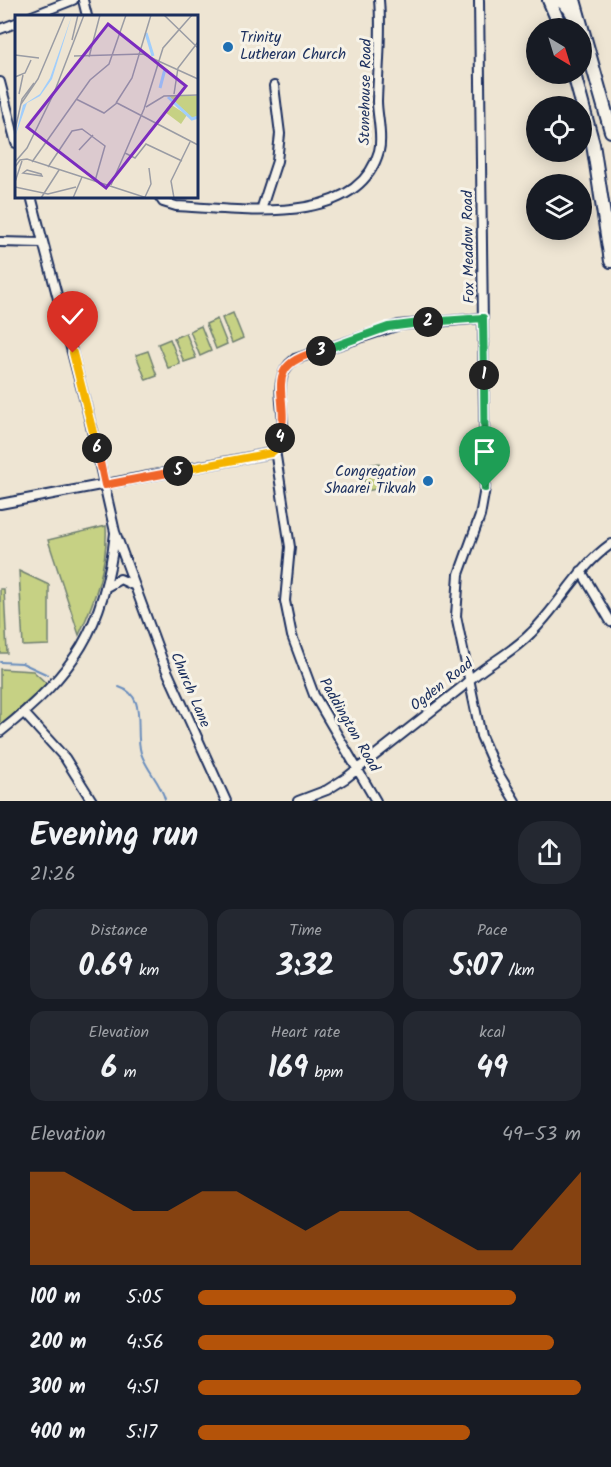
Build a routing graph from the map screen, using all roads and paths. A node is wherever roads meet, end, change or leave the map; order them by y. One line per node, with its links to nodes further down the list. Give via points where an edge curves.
1 (73, 0): 8 (street)
2 (83, 0): 9 (street)
3 (380, 0): 24 (street, Stonehouse Road, via 380,147 372,167 354,190 343,197 312,206)
4 (479, 0): 28 (street, Fox Meadow Road)
5 (549, 0): 10 (highway)
6 (559, 0): 11 (highway); 12 (highway)
7 (574, 0): 13 (highway)
8 (35, 15)
9 (87, 15)
10 (557, 18)
11 (561, 18)
12 (575, 18)
13 (579, 18)
14 (15, 23): 15 (street)
15 (0, 29)
16 (592, 65): 20 (highway)
17 (0, 82): 21 (street)
18 (577, 84): 27 (highway, via 594,150)
19 (274, 86): 24 (street, via 280,134 277,161)
20 (611, 131)
21 (15, 139)
22 (31, 198): 26 (street, Church Lane)
23 (160, 198): 24 (street, Stonehouse Road, via 176,206)
24 (261, 210)
25 (0, 242): 26 (street)
26 (42, 243): 30 (street, Church Lane)
27 (611, 261)
28 (483, 318): 29 (street, via 399,325 295,359 280,380 283,423); 38 (street, Fox Meadow Road, via 485,488 456,590 457,626)
29 (275, 450): 30 (street); 41 (street, Paddington Road, via 290,547 285,601 291,636 314,695)
30 (105, 485): 31 (street); 32 (street, Church Lane)
31 (0, 504)
32 (115, 532): 35 (street); 36 (street, Church Lane)
33 (611, 544): 34 (street, Ogden Road)
34 (581, 571): 37 (street); 38 (street, Ogden Road, via 532,632 507,655)
35 (108, 586): 36 (street, via 120,579); 39 (street, via 98,616 78,652 50,689)
36 (136, 587): 43 (street, Church Lane, via 163,662)
37 (611, 622)
38 (470, 678): 41 (street, Ogden Road); 46 (street, Fox Meadow Road, via 482,736)
39 (24, 713): 40 (street); 42 (street, via 65,758)
40 (0, 732)
41 (358, 768): 44 (street, Ogden Road, via 327,790); 45 (street, Paddington Road)
42 (92, 801)
43 (226, 801)
44 (298, 801)
45 (376, 801)
46 (515, 801)

